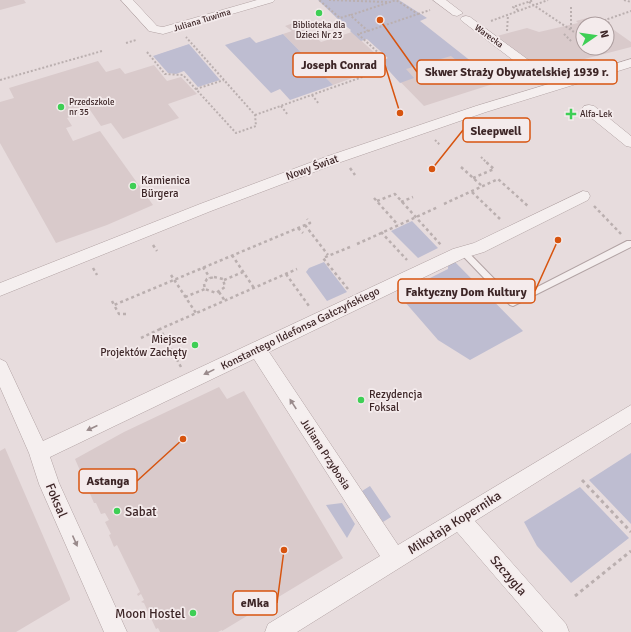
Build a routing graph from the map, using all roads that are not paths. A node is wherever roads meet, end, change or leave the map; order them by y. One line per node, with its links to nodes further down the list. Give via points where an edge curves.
1 (127, 0): 2 (street, Juliana Tuwima, via 153,29 158,31 167,31)
2 (269, 0)
3 (439, 0): 5 (street, Warecka)
4 (631, 63): 11 (street, Nowy Świat, via 495,104 351,153 183,216)
5 (530, 67)
6 (589, 109): 7 (street)
7 (631, 143)
8 (583, 196): 10 (street, Konstantego Ildefonsa Gałczyńskiego, via 478,248)
9 (630, 244): 10 (lane, via 513,303)
10 (457, 254): 12 (street, Konstantego Ildefonsa Gałczyńskiego)
11 (0, 290)
12 (257, 349): 15 (street, Konstantego Ildefonsa Gałczyńskiego, one-way to 15); 17 (street, Juliana Przybosia, one-way to 12)
13 (0, 367): 15 (street, Foksal)
14 (631, 413): 16 (street, Mikołaja Kopernika)
15 (39, 453): 18 (street, Foksal, one-way to 18, via 49,484)
16 (459, 519): 17 (street, Mikołaja Kopernika); 20 (street, Szczygla)
17 (395, 559): 19 (street, Mikołaja Kopernika)
18 (116, 632)
19 (276, 632)
20 (558, 632)

